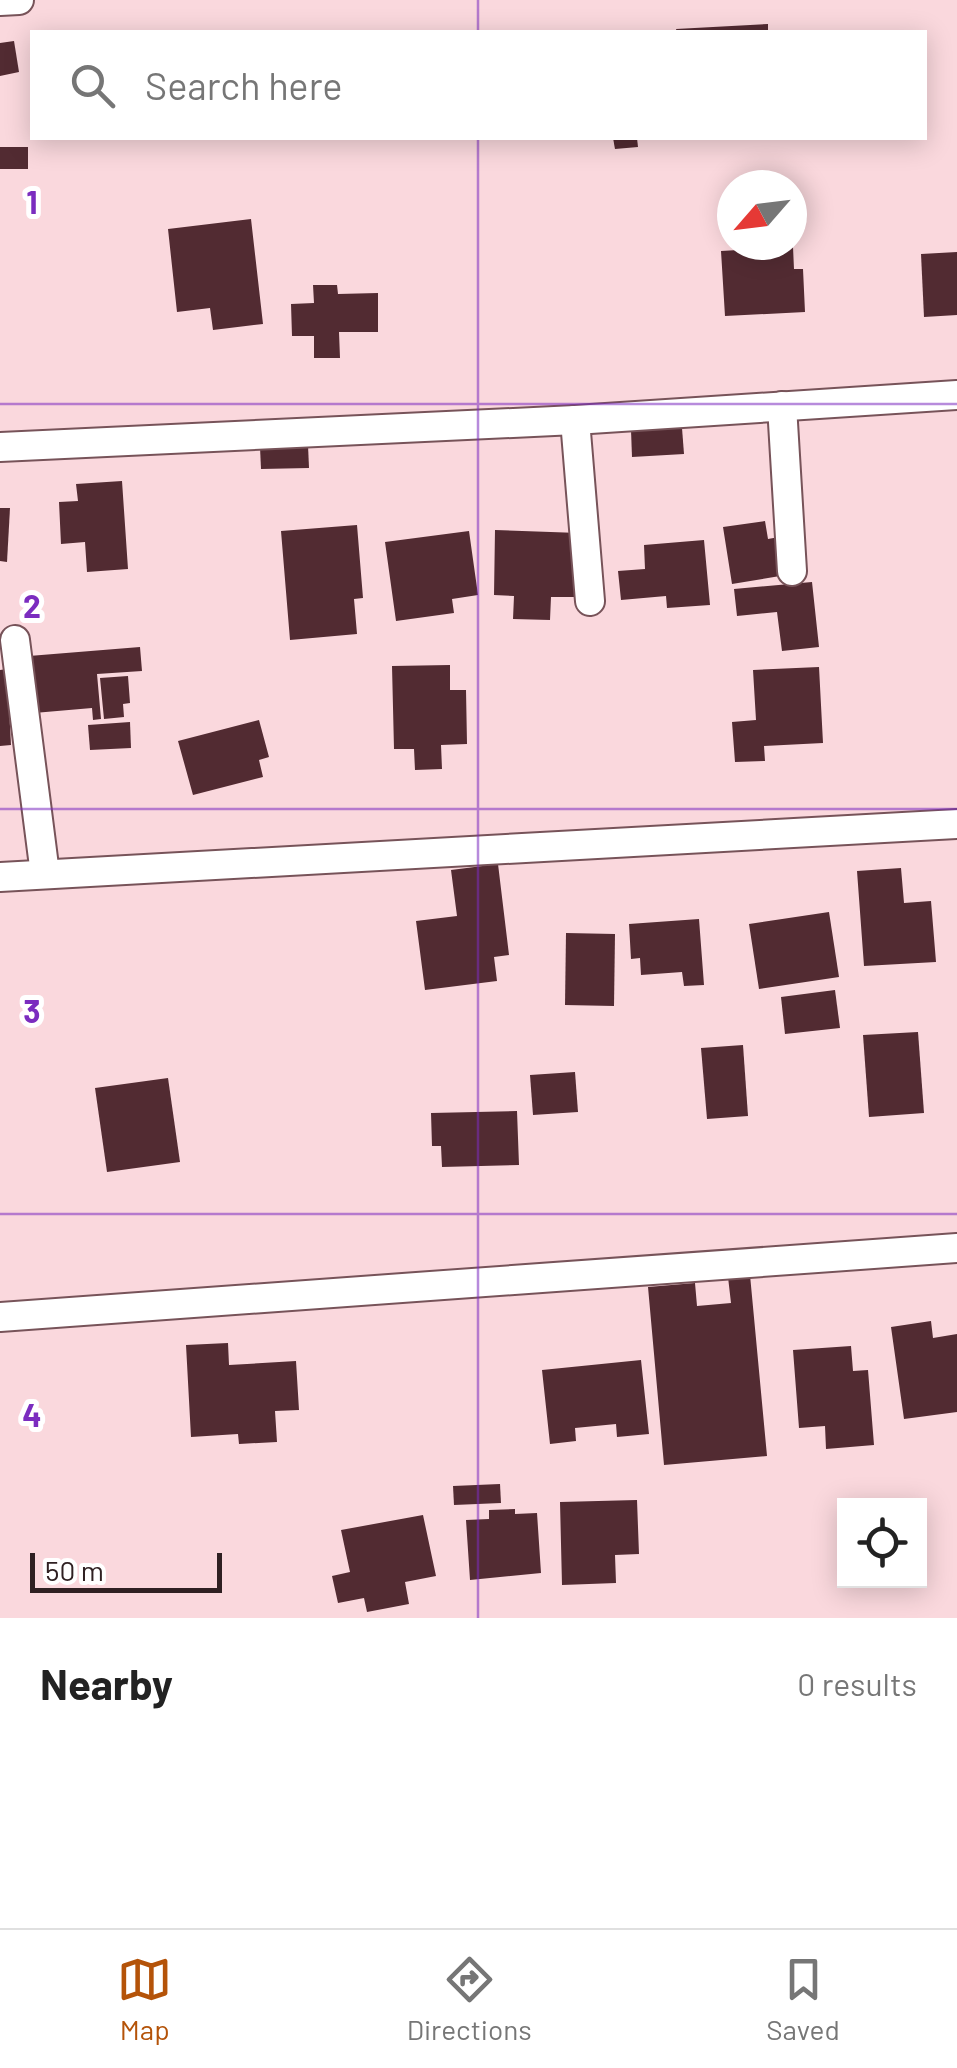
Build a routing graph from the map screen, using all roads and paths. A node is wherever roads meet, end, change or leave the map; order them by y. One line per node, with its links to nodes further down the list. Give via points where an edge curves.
1 (19, 0): 2 (street)
2 (0, 2)
3 (957, 395): 4 (street)
4 (782, 406): 5 (street); 7 (street)
5 (575, 420): 6 (street); 8 (street)
6 (0, 448)
7 (792, 571)
8 (590, 600)
9 (15, 640): 11 (street)
10 (957, 824): 11 (street)
11 (45, 874): 12 (street)
12 (0, 877)
13 (957, 1248): 14 (street)
14 (0, 1317)

